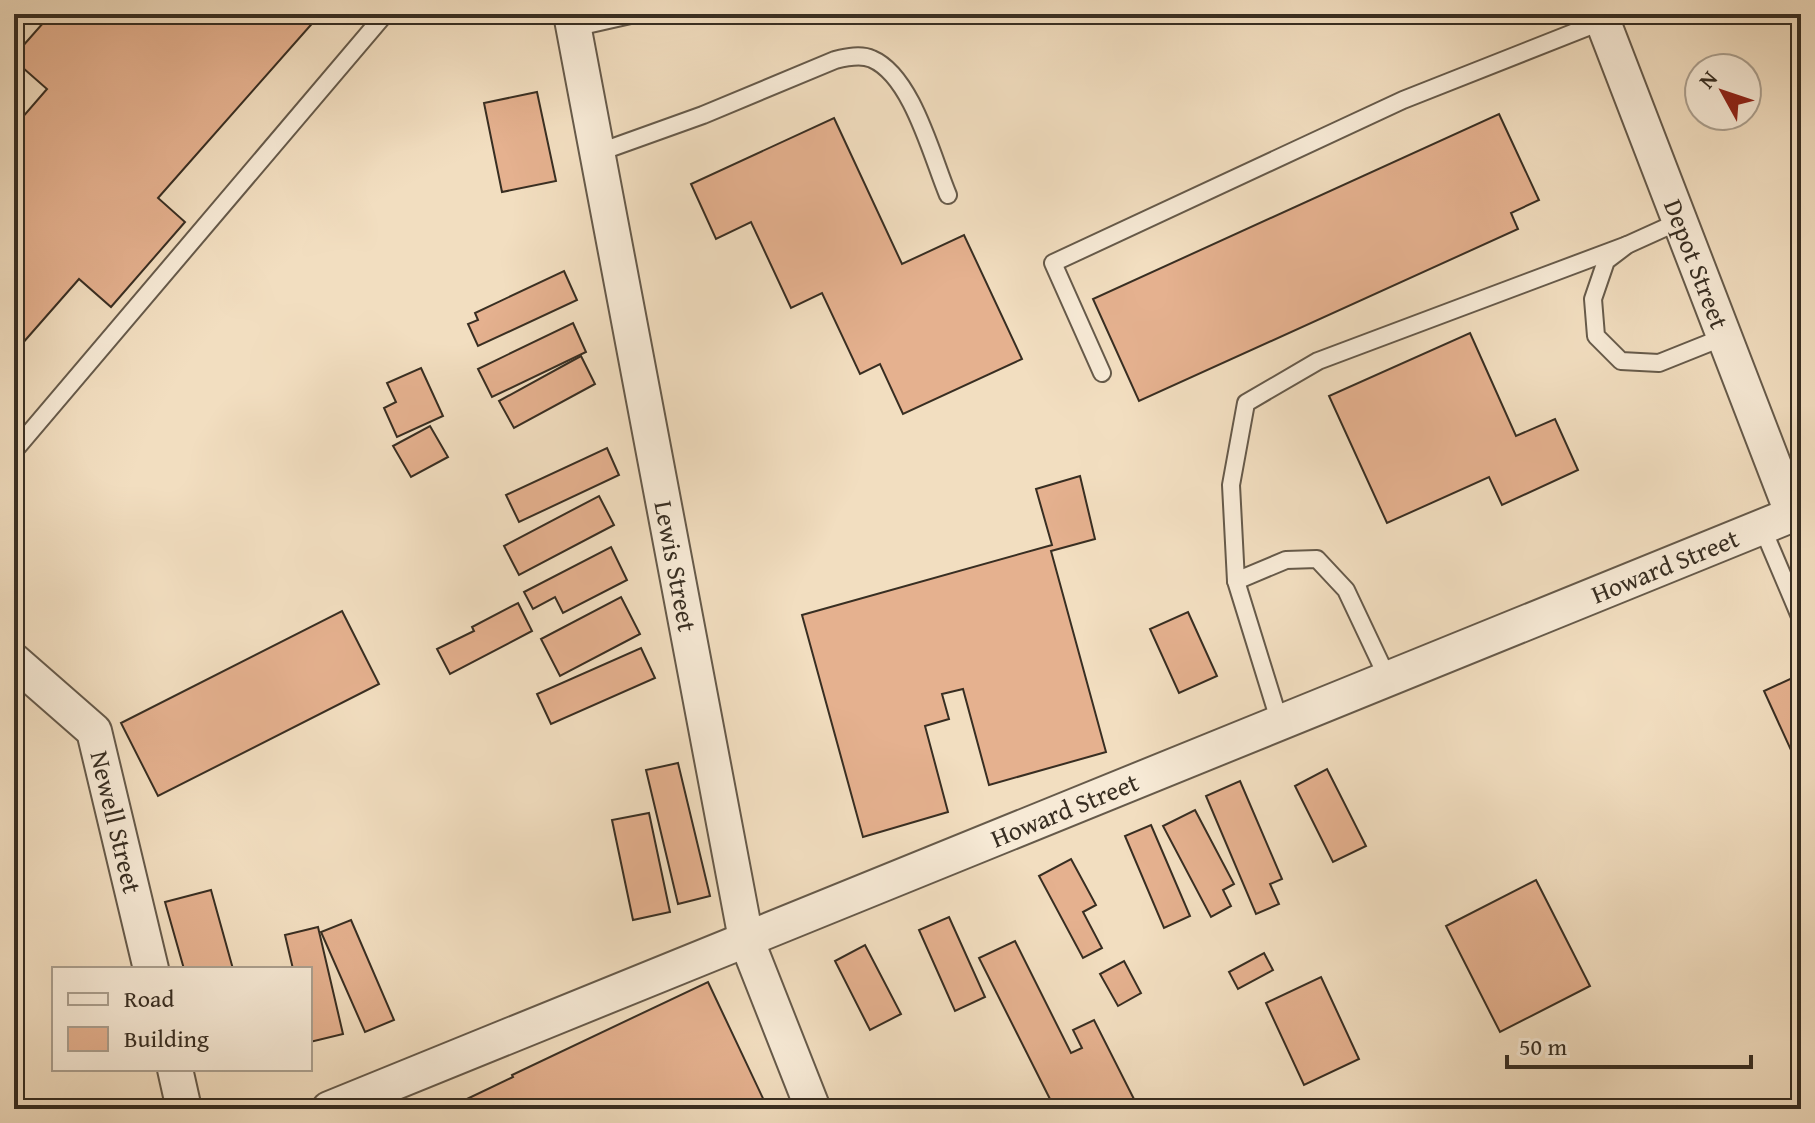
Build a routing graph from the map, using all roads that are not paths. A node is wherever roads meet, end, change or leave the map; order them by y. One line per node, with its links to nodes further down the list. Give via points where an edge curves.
1 (385, 14): 11 (lane)
2 (635, 14): 4 (lane)
3 (1602, 17): 7 (street, Depot Street); 10 (lane, via 1403,100 1053,263)
4 (572, 21): 5 (street, Lewis Street)
5 (597, 153): 6 (lane, via 835,60 871,58 891,71 908,95); 18 (street, Lewis Street)
6 (948, 195)
7 (1680, 221): 8 (lane); 9 (street, Depot Street)
8 (1627, 245): 9 (lane, via 1606,261 1593,299 1596,336 1621,361 1659,363); 13 (lane, via 1318,361 1246,403 1231,485)
9 (1724, 337): 12 (street, Depot Street)
10 (1102, 373)
11 (14, 451)
12 (1785, 518): 14 (lane); 16 (street, Howard Street)
13 (1236, 581): 16 (lane, via 1286,560 1317,559 1346,590); 17 (lane)
14 (1801, 619)
15 (14, 661): 19 (street, Newell Street, via 94,731)
16 (1388, 679): 17 (street, Howard Street)
17 (1280, 723): 18 (street, Howard Street)
18 (746, 939): 22 (street, Howard Street); 23 (street, Lewis Street)
19 (151, 967)
20 (175, 1071): 21 (street)
21 (184, 1109)
22 (329, 1109)
23 (813, 1109)

